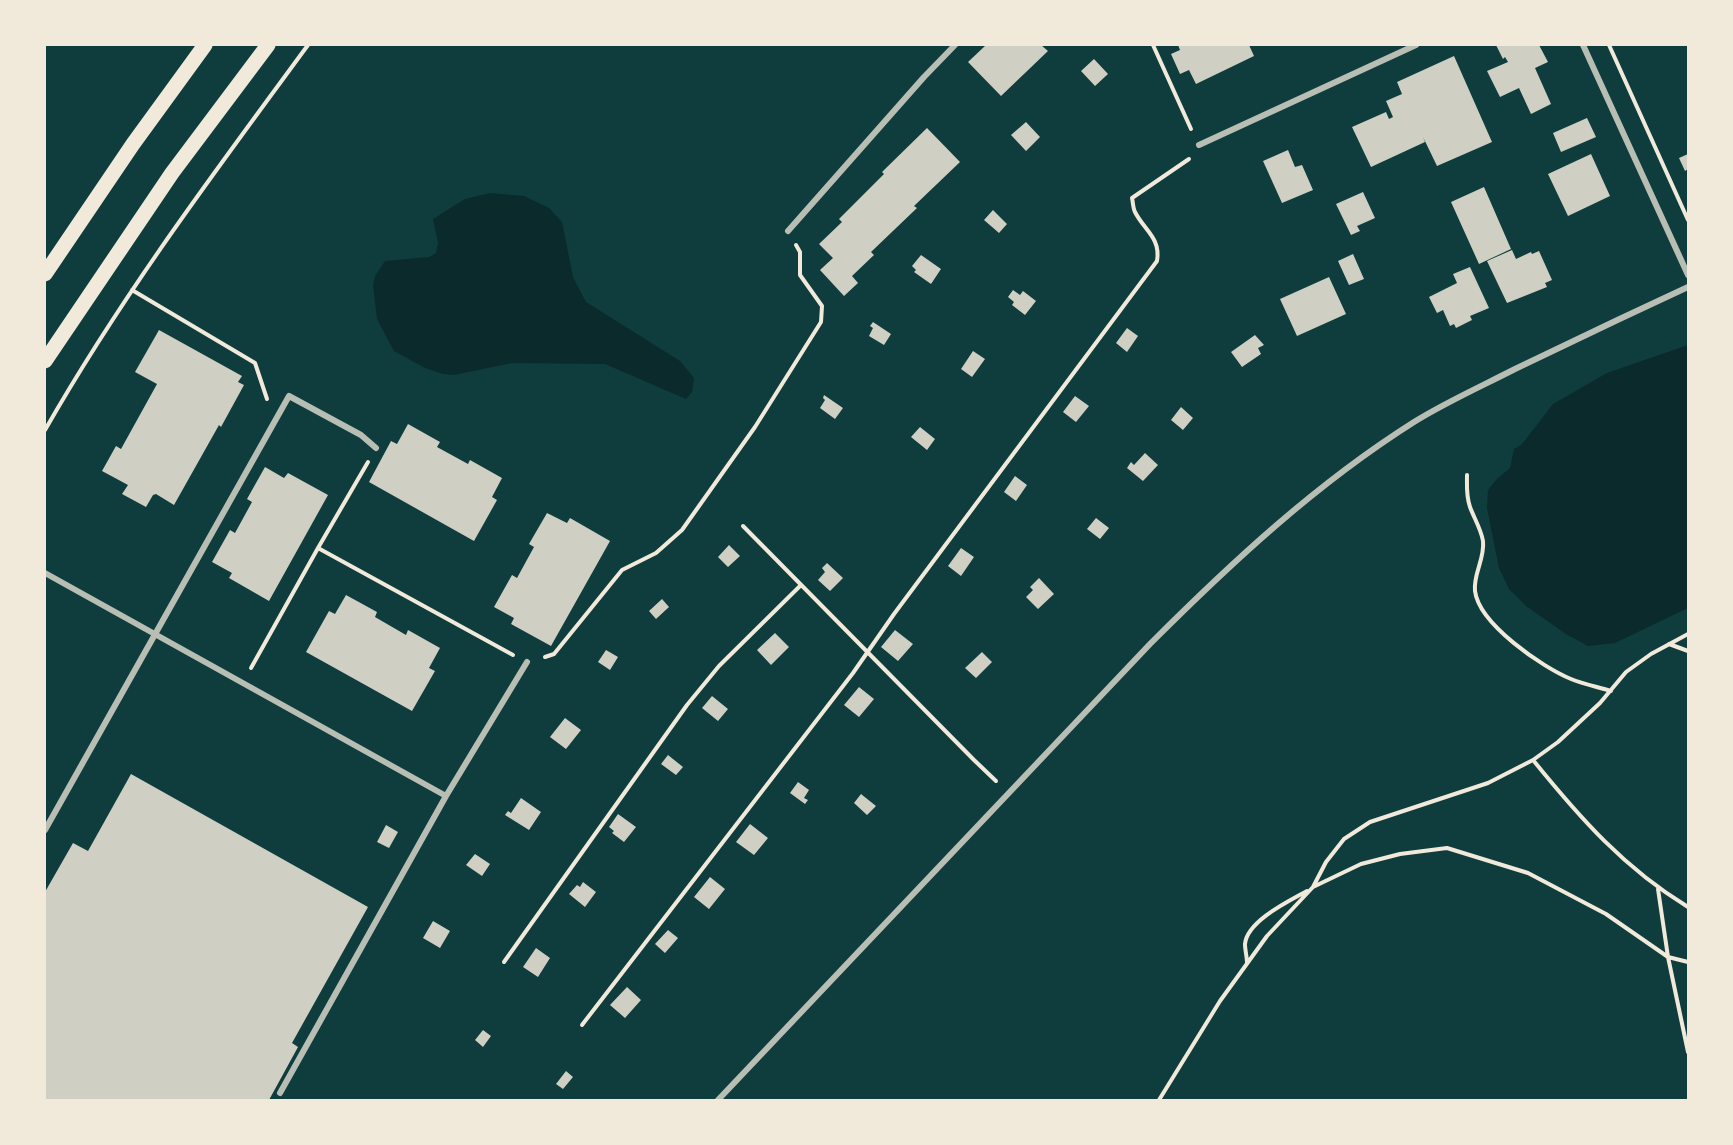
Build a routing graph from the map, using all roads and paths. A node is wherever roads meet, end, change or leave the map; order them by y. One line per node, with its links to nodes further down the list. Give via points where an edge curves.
1 (205, 45): 12 (main road)
2 (268, 45): 16 (main road, via 172,173)
3 (308, 45): 15 (path, via 166,237)
4 (955, 45): 11 (street)
5 (1153, 45): 9 (path)
6 (1416, 45): 9 (street)
7 (1583, 45): 13 (street)
8 (1609, 45): 10 (path)
9 (1199, 145): 29 (path, via 1187,162 1132,198 1134,211 1159,250 1157,261)
10 (1688, 220)
11 (788, 231): 30 (path, via 800,252 800,275 822,306 821,322 755,427 682,530 656,553 622,570 554,654)
12 (45, 274)
13 (1688, 275)
14 (1688, 287): 34 (street, via 1426,416 1342,472 1216,578)
15 (132, 290): 17 (path, via 255,363); 18 (path)
16 (45, 362)
17 (275, 422): 19 (street, via 289,396 361,435); 25 (street)
18 (45, 430)
19 (376, 448): 22 (path)
20 (1467, 475): 32 (path, via 1467,498 1482,540 1483,555 1474,587 1486,615 1512,642 1545,666 1572,680)
21 (743, 526): 24 (path)
22 (318, 548): 30 (path); 31 (path)
23 (45, 573): 25 (street)
24 (800, 585): 29 (path); 41 (path, via 687,705)
25 (155, 634): 31 (street); 36 (street)
26 (1688, 634): 27 (path)
27 (1669, 644): 28 (path); 32 (path, via 1626,672)
28 (1688, 651)
29 (867, 653): 34 (path); 44 (path)
30 (527, 662): 35 (street)
31 (243, 683): 35 (street)
32 (1611, 690): 33 (path, via 1558,742)
33 (1533, 760): 37 (path, via 1488,783 1370,822 1344,839); 38 (path, via 1613,851)
34 (1010, 793): 47 (street)
35 (447, 796): 46 (street)
36 (45, 830)
37 (1313, 887): 40 (path, via 1361,864 1447,848 1528,873 1606,914); 43 (path, via 1267,936); 43 (path, via 1262,918 1245,942)
38 (1658, 888): 39 (path); 40 (path)
39 (1688, 907)
40 (1668, 957): 42 (path); 45 (path)
41 (504, 962)
42 (1688, 962)
43 (1247, 964): 48 (path, via 1191,1045)
44 (582, 1025)
45 (1688, 1052)
46 (280, 1093)
47 (718, 1100)
48 (1159, 1100)

